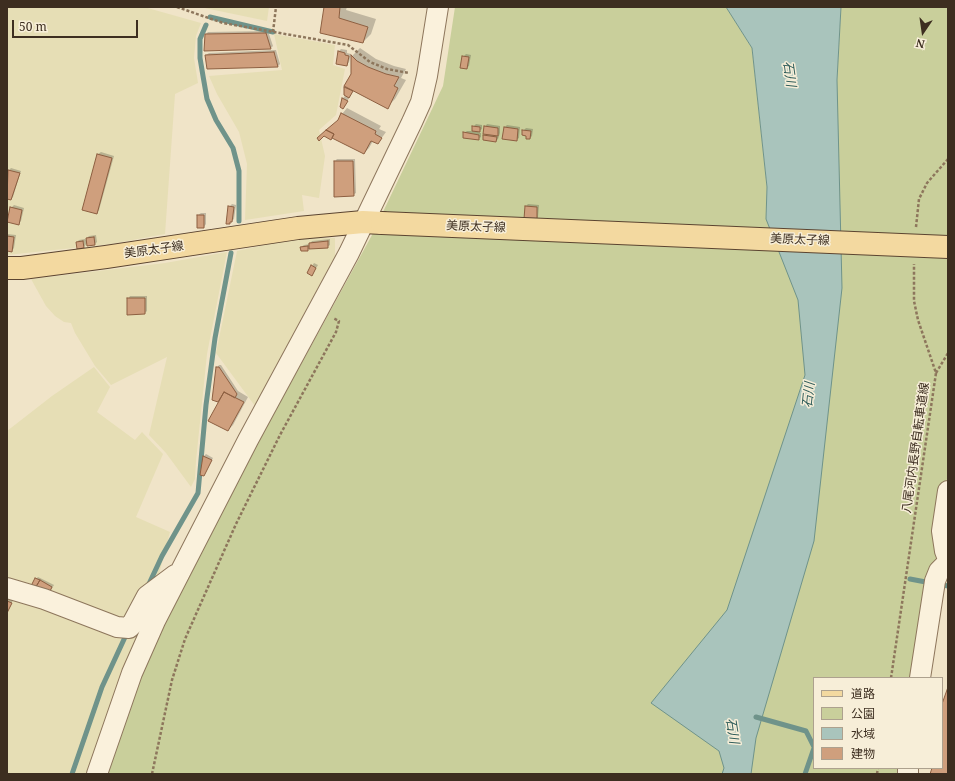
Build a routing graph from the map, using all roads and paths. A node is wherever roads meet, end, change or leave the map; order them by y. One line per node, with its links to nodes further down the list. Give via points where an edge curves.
1 (177, 7): 4 (path, via 223,23)
2 (276, 7): 4 (path)
3 (438, 7): 5 (street)
4 (273, 32): 5 (path, via 348,45 370,62 387,69)
5 (428, 76): 7 (street, via 421,102)
6 (948, 159): 8 (path, via 927,183 920,199)
7 (372, 223): 9 (main road, 美原太子線, bridge); 11 (main road, 美原太子線, via 298,228 106,257); 12 (street, via 349,253)
8 (916, 229)
9 (948, 247)
10 (914, 260): 14 (path, 八尾河内長野自転車道線, via 914,301)
11 (7, 268)
12 (318, 309): 18 (street); 23 (path, via 339,321 336,332 236,524 185,639 172,680)
13 (948, 353): 14 (path)
14 (936, 373): 20 (path, 八尾河内長野自転車道線)
15 (948, 491): 16 (street, via 942,531)
16 (948, 559)
17 (948, 562): 21 (street, via 939,571 935,581)
18 (180, 571): 19 (street, via 147,596 129,628 117,628 44,599); 22 (street, via 132,673)
19 (7, 588)
20 (891, 677)
21 (920, 677)
22 (97, 774)
23 (152, 774)

